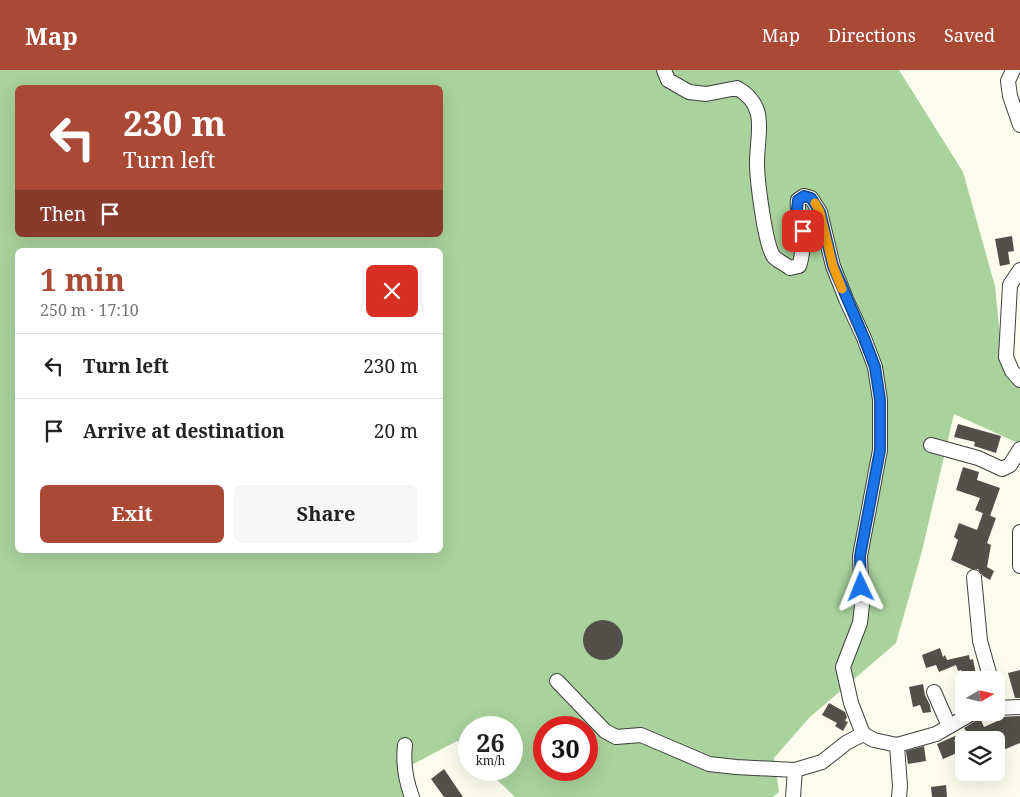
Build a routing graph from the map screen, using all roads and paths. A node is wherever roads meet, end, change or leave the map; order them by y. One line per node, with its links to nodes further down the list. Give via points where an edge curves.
1 (664, 70): 18 (street, via 668,80 689,92 706,94 737,88 748,94 757,108 760,125 757,163 766,235 774,256 790,268 799,266 803,231 798,200 804,196 811,198 820,212 833,266 875,367 880,400 880,450 860,556 860,623 843,667 851,703)
2 (1013, 70): 3 (street, via 1008,82)
3 (1020, 125)
4 (1020, 270): 5 (street, via 1010,285 1006,356)
5 (1020, 380)
6 (931, 445): 7 (street, via 978,458 1002,469 1010,465)
7 (1020, 449)
8 (1020, 532): 9 (street)
9 (1020, 566)
10 (974, 577): 11 (street, via 980,641)
11 (988, 671)
12 (557, 681): 21 (street, via 605,731 616,737 640,735 709,764)
13 (934, 692): 17 (street)
14 (1005, 705): 15 (street)
15 (1020, 707)
16 (959, 721): 17 (street)
17 (950, 726): 19 (street, via 936,734)
18 (863, 734): 19 (street, via 874,740); 21 (street, via 822,762)
19 (897, 744): 24 (street)
20 (405, 745): 22 (street, via 404,758)
21 (795, 770): 23 (street)
22 (412, 797)
23 (793, 797)
24 (899, 797)

